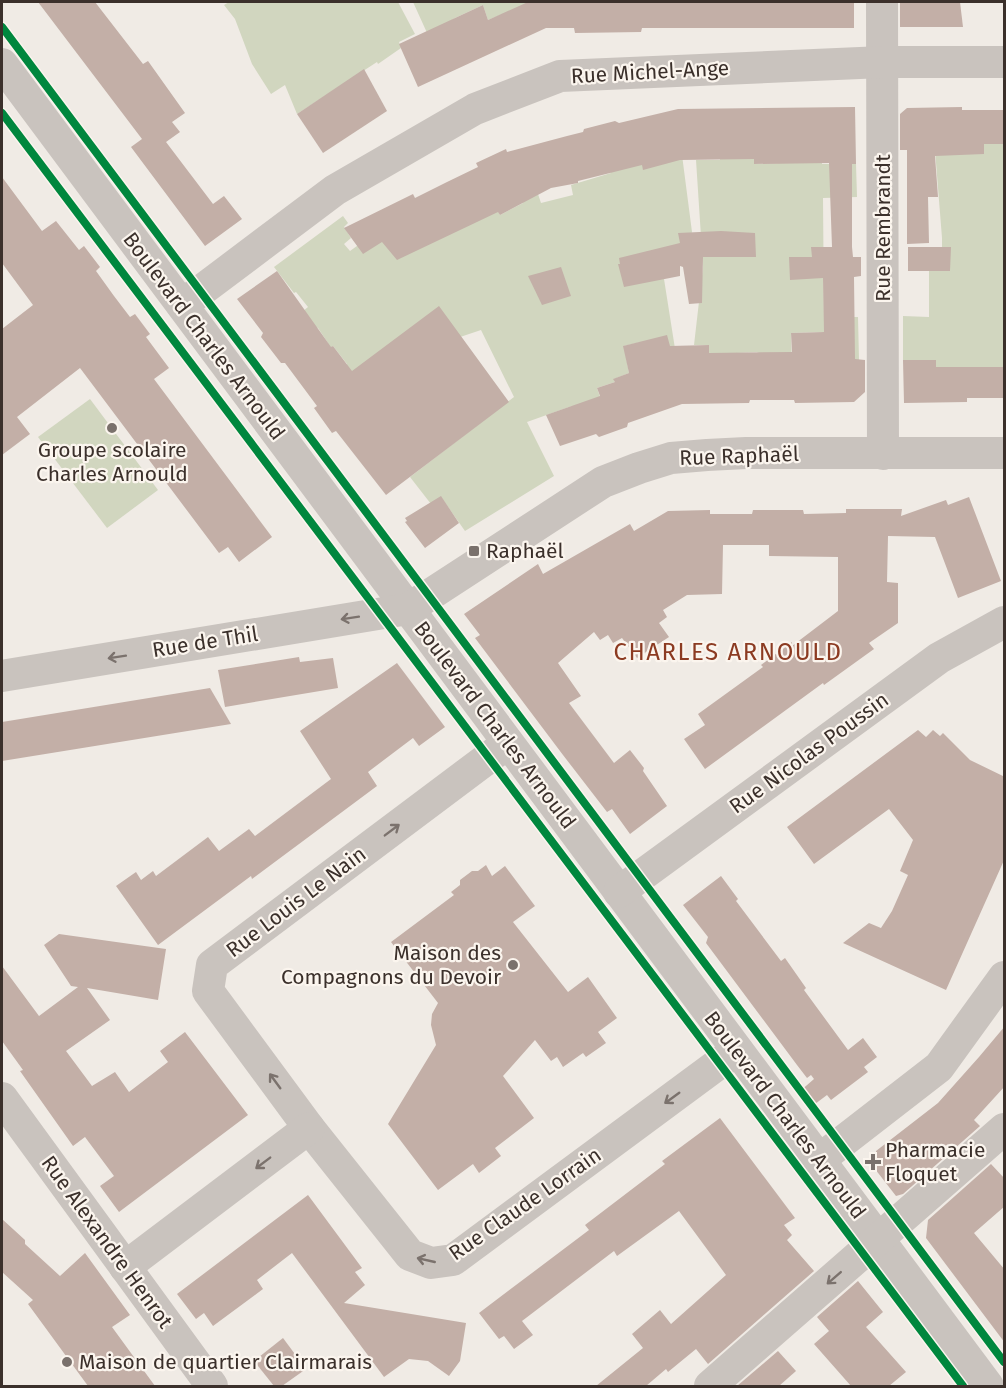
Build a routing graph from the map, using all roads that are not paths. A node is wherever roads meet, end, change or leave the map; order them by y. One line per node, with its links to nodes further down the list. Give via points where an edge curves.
1 (882, 2): 2 (street, Rue Rembrandt)
2 (883, 62): 3 (street, Rue Michel-Ange); 5 (street, Rue Michel-Ange, via 560,76 476,109 335,190); 7 (street, Rue Rembrandt)
3 (1005, 62)
4 (2, 64): 5 (street, Boulevard Charles Arnould)
5 (182, 305): 8 (street, Boulevard Charles Arnould)
6 (1005, 453): 7 (street, Rue Raphaël)
7 (883, 454): 8 (street, Rue Raphaël, via 707,455 671,458 639,468 603,482)
8 (408, 609): 10 (street, Rue de Thil, one-way to 10); 11 (street, Boulevard Charles Arnould)
9 (1005, 622): 12 (street, Rue Nicolas Poussin, via 939,658)
10 (2, 676)
11 (496, 751): 12 (street, Boulevard Charles Arnould); 16 (street, Rue Louis Le Nain, one-way to 11, via 208,991 212,965)
12 (619, 892): 14 (street, Boulevard Charles Arnould)
13 (1005, 977): 18 (street, via 939,1067)
14 (728, 1056): 16 (street, Rue Claude Lorrain, one-way to 16, via 453,1260 431,1263 410,1255); 18 (street, Boulevard Charles Arnould)
15 (2, 1098): 20 (street, Rue Alexandre Henrot)
16 (309, 1128): 20 (street, one-way to 20)
17 (1005, 1129): 19 (street)
18 (819, 1160): 19 (street, Boulevard Charles Arnould)
19 (889, 1231): 22 (street, one-way to 22); 23 (street, Boulevard Charles Arnould)
20 (125, 1267): 21 (street, Rue Alexandre Henrot)
21 (212, 1386)
22 (710, 1386)
23 (988, 1386)

